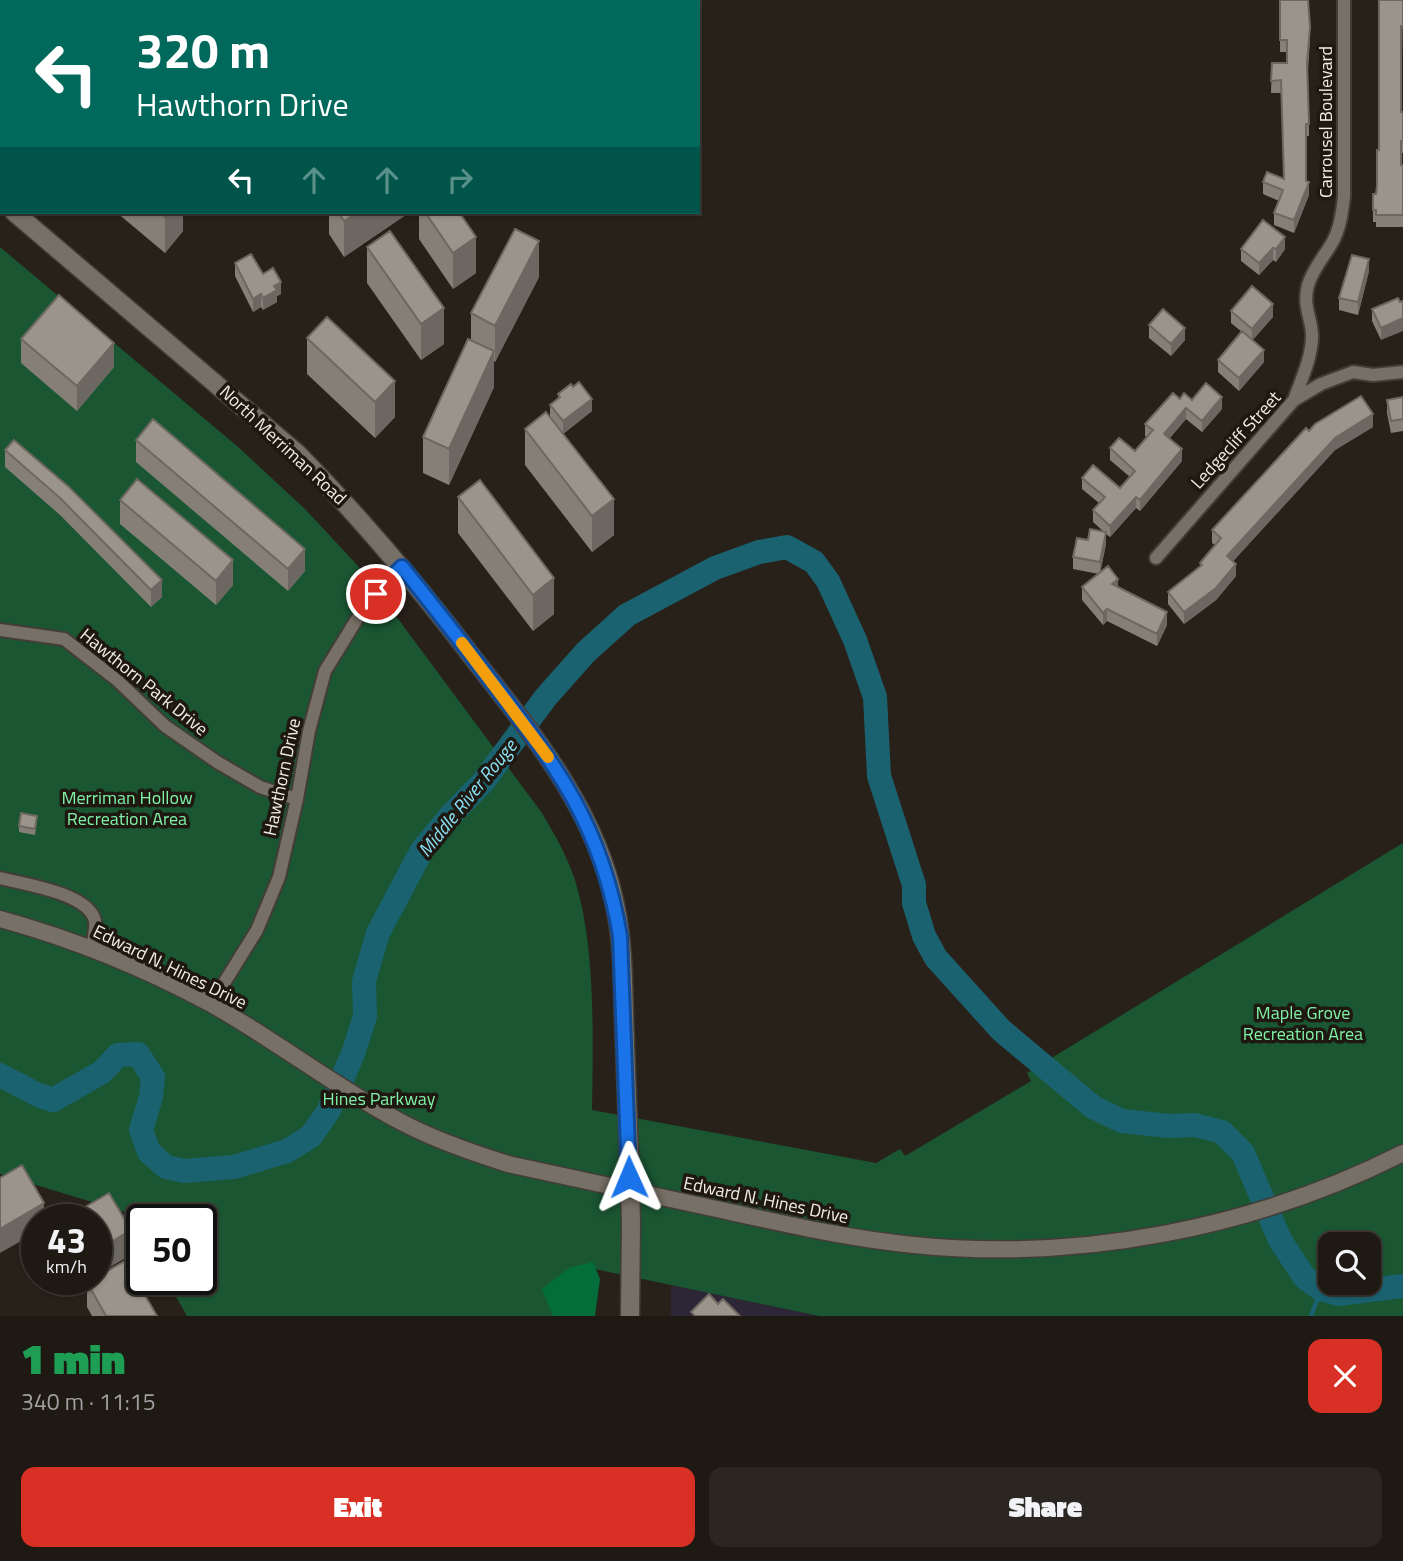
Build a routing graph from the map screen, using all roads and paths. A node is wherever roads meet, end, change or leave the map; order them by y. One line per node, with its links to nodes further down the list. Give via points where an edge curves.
1 (1344, 0): 4 (street, Carrousel Boulevard, via 1344,197 1332,243 1308,285 1306,310 1313,336)
2 (16, 214): 6 (main road, North Merriman Road, via 298,454)
3 (1403, 372): 4 (street, Ledgecliff Street, via 1353,372)
4 (1294, 400): 5 (street, Ledgecliff Street)
5 (1156, 558)
6 (402, 567): 8 (street, Hawthorn Drive, via 357,619 325,671); 14 (main road, North Merriman Road, bridge, via 542,747 588,824 605,867 622,959)
7 (0, 630): 8 (street, Hawthorn Park Drive, via 64,639 206,755 260,787)
8 (297, 799): 12 (street, Hawthorn Drive, via 279,877 257,930)
9 (0, 878): 11 (street, via 69,896 88,908 95,921)
10 (0, 919): 11 (street, Edward N. Hines Drive)
11 (92, 949): 12 (street, Edward N. Hines Drive)
12 (211, 1004): 13 (street, Edward N. Hines Drive, via 404,1124 448,1143 508,1164 853,1238 977,1249 1052,1248 1110,1241 1236,1217 1345,1180)
13 (1403, 1153)
14 (630, 1316)

